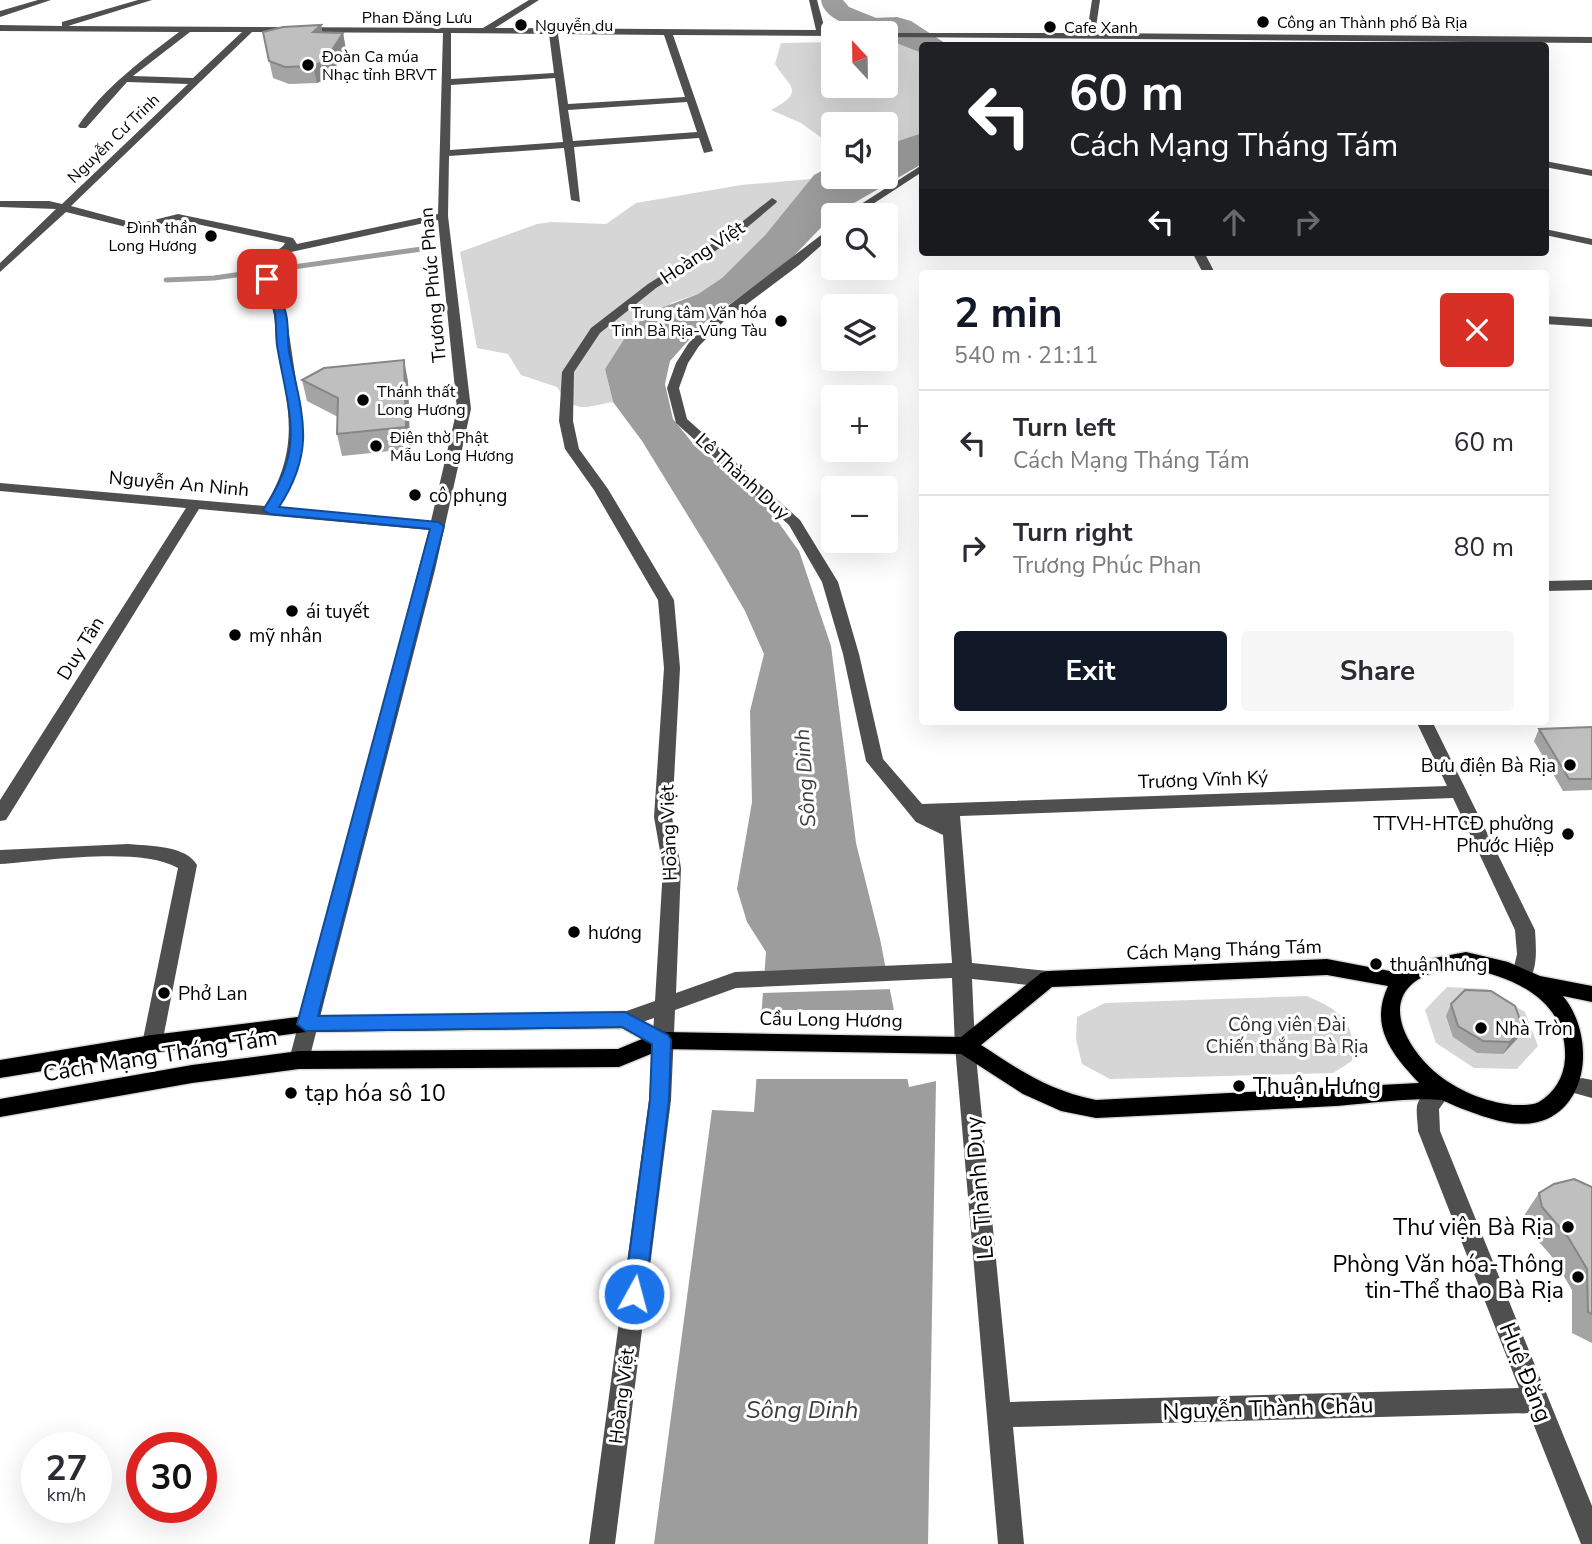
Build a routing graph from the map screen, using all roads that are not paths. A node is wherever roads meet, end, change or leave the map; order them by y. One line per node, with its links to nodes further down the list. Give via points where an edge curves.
1 (47, 0): 6 (street)
2 (149, 0): 9 (street)
3 (535, 0): 13 (street)
4 (813, 0): 7 (street)
5 (1096, 0): 19 (street, via 1092,27)
6 (0, 14)
7 (821, 21)
8 (0, 28): 9 (street, Phan Đăng Lưu)
9 (54, 28): 10 (street, Phan Đăng Lưu)
10 (188, 29): 11 (street, Phan Đăng Lưu); 24 (street)
11 (249, 30): 12 (street, Phan Đăng Lưu); 25 (street, Nguyễn Cư Trinh)
12 (447, 31): 13 (street, Phan Đăng Lưu); 26 (street, Trương Phúc Phan)
13 (485, 32): 14 (street, Phan Đăng Lưu)
14 (553, 32): 15 (street, Phan Đăng Lưu); 23 (street)
15 (668, 33): 16 (street, Phan Đăng Lưu); 27 (street)
16 (821, 33)
17 (898, 34): 18 (street)
18 (985, 34): 19 (street); 21 (street)
19 (1083, 34): 20 (street); 22 (street)
20 (1592, 40)
21 (986, 42)
22 (1086, 42)
23 (559, 75): 26 (street); 28 (street)
24 (125, 79): 25 (street); 29 (street)
25 (195, 81): 41 (street, Nguyễn Cư Trinh)
26 (446, 82): 33 (street, Trương Phúc Phan)
27 (691, 99): 28 (street); 30 (street)
28 (563, 107): 31 (street)
29 (83, 126)
30 (703, 135): 31 (street); 32 (street)
31 (570, 144): 33 (street); 37 (street)
32 (708, 151)
33 (444, 153): 42 (street, Trương Phúc Phan)
34 (1549, 165): 36 (street)
35 (919, 170): 39 (street)
36 (1592, 173)
37 (576, 200)
38 (772, 201): 70 (street, Hoàng Việt, via 727,239 652,286 595,331 568,372 566,421 572,449 666,600 672,668 663,817 672,868)
39 (868, 203)
40 (0, 204): 41 (street, via 35,202)
41 (63, 208): 46 (street, via 138,227 178,217 277,236 289,240 292,245); 47 (street, Nguyễn Cư Trinh)
42 (443, 216): 46 (street); 53 (street, Trương Phúc Phan, via 464,408)
43 (1549, 233): 45 (street)
44 (821, 240): 59 (street, Lê Thành Duy, via 720,318 688,353 673,388 681,420 795,523 830,582 875,761)
45 (1592, 242)
46 (287, 249): 52 (street, via 268,264 267,279 280,314 297,407 297,443 290,481)
47 (0, 269)
48 (1549, 320): 49 (street)
49 (1592, 323)
50 (0, 487): 51 (street, Nguyễn An Ninh)
51 (196, 503): 52 (street, Nguyễn An Ninh); 60 (street, Duy Tân)
52 (270, 510): 53 (street, Nguyễn An Ninh)
53 (438, 526): 72 (street, Trương Phúc Phan)
54 (1592, 585): 55 (street)
55 (1549, 586)
56 (1426, 725): 57 (street)
57 (1458, 792): 58 (street, Trương Vĩnh Ký); 66 (street, via 1525,930)
58 (950, 809): 59 (street); 61 (street, Lê Thành Duy)
59 (917, 811): 61 (street, Lê Thành Duy)
60 (0, 815)
61 (952, 832): 63 (street, Lê Thành Duy)
62 (0, 857): 75 (street, via 152,850 182,858 188,865)
63 (963, 970): 64 (street, Cách Mạng Tháng Tám); 65 (street, Cách Mạng Tháng Tám); 76 (street, Lê Thành Duy)
64 (936, 972): 67 (street, Cầu Long Hương)
65 (1048, 979): 68 (main road, Cách Mạng Tháng Tám, via 1327,967); 76 (main road)
66 (1528, 979): 68 (main road, via 1495,965 1466,960 1418,968); 69 (main road); 79 (main road, via 1559,1001 1577,1023 1587,1047)
67 (735, 980): 70 (street, Cách Mạng Tháng Tám)
68 (1401, 981): 80 (main road, via 1391,1000 1390,1023 1398,1047)
69 (1592, 994)
70 (663, 1006): 71 (street, Cách Mạng Tháng Tám); 73 (street, Hoàng Việt)
71 (625, 1020): 72 (main road, Cách Mạng Tháng Tám); 73 (main road, Cách Mạng Tháng Tám)
72 (306, 1024): 75 (main road, Cách Mạng Tháng Tám); 77 (street, Trương Phúc Phan)
73 (662, 1040): 74 (main road, Cách Mạng Tháng Tám); 77 (main road, Cách Mạng Tháng Tám, via 619,1058); 85 (street, Hoàng Việt, via 660,1100)
74 (728, 1040): 76 (main road, Cầu Long Hương)
75 (152, 1044): 78 (main road, Cách Mạng Tháng Tám)
76 (965, 1046): 80 (main road, via 1031,1088 1061,1102 1096,1109); 83 (street, Lê Thành Duy)
77 (299, 1060): 81 (main road, Cách Mạng Tháng Tám)
78 (0, 1069)
79 (1588, 1079): 80 (main road, via 1564,1103 1538,1113 1506,1114)
80 (1441, 1091): 82 (street, Huệ Đăng, via 1428,1106 1429,1131)
81 (0, 1108)
82 (1537, 1401): 83 (street, Nguyễn Thành Châu); 84 (street, Huệ Đăng)
83 (1000, 1415): 86 (street, Lê Thành Duy)
84 (1592, 1539)
85 (602, 1544)
86 (1012, 1544)

